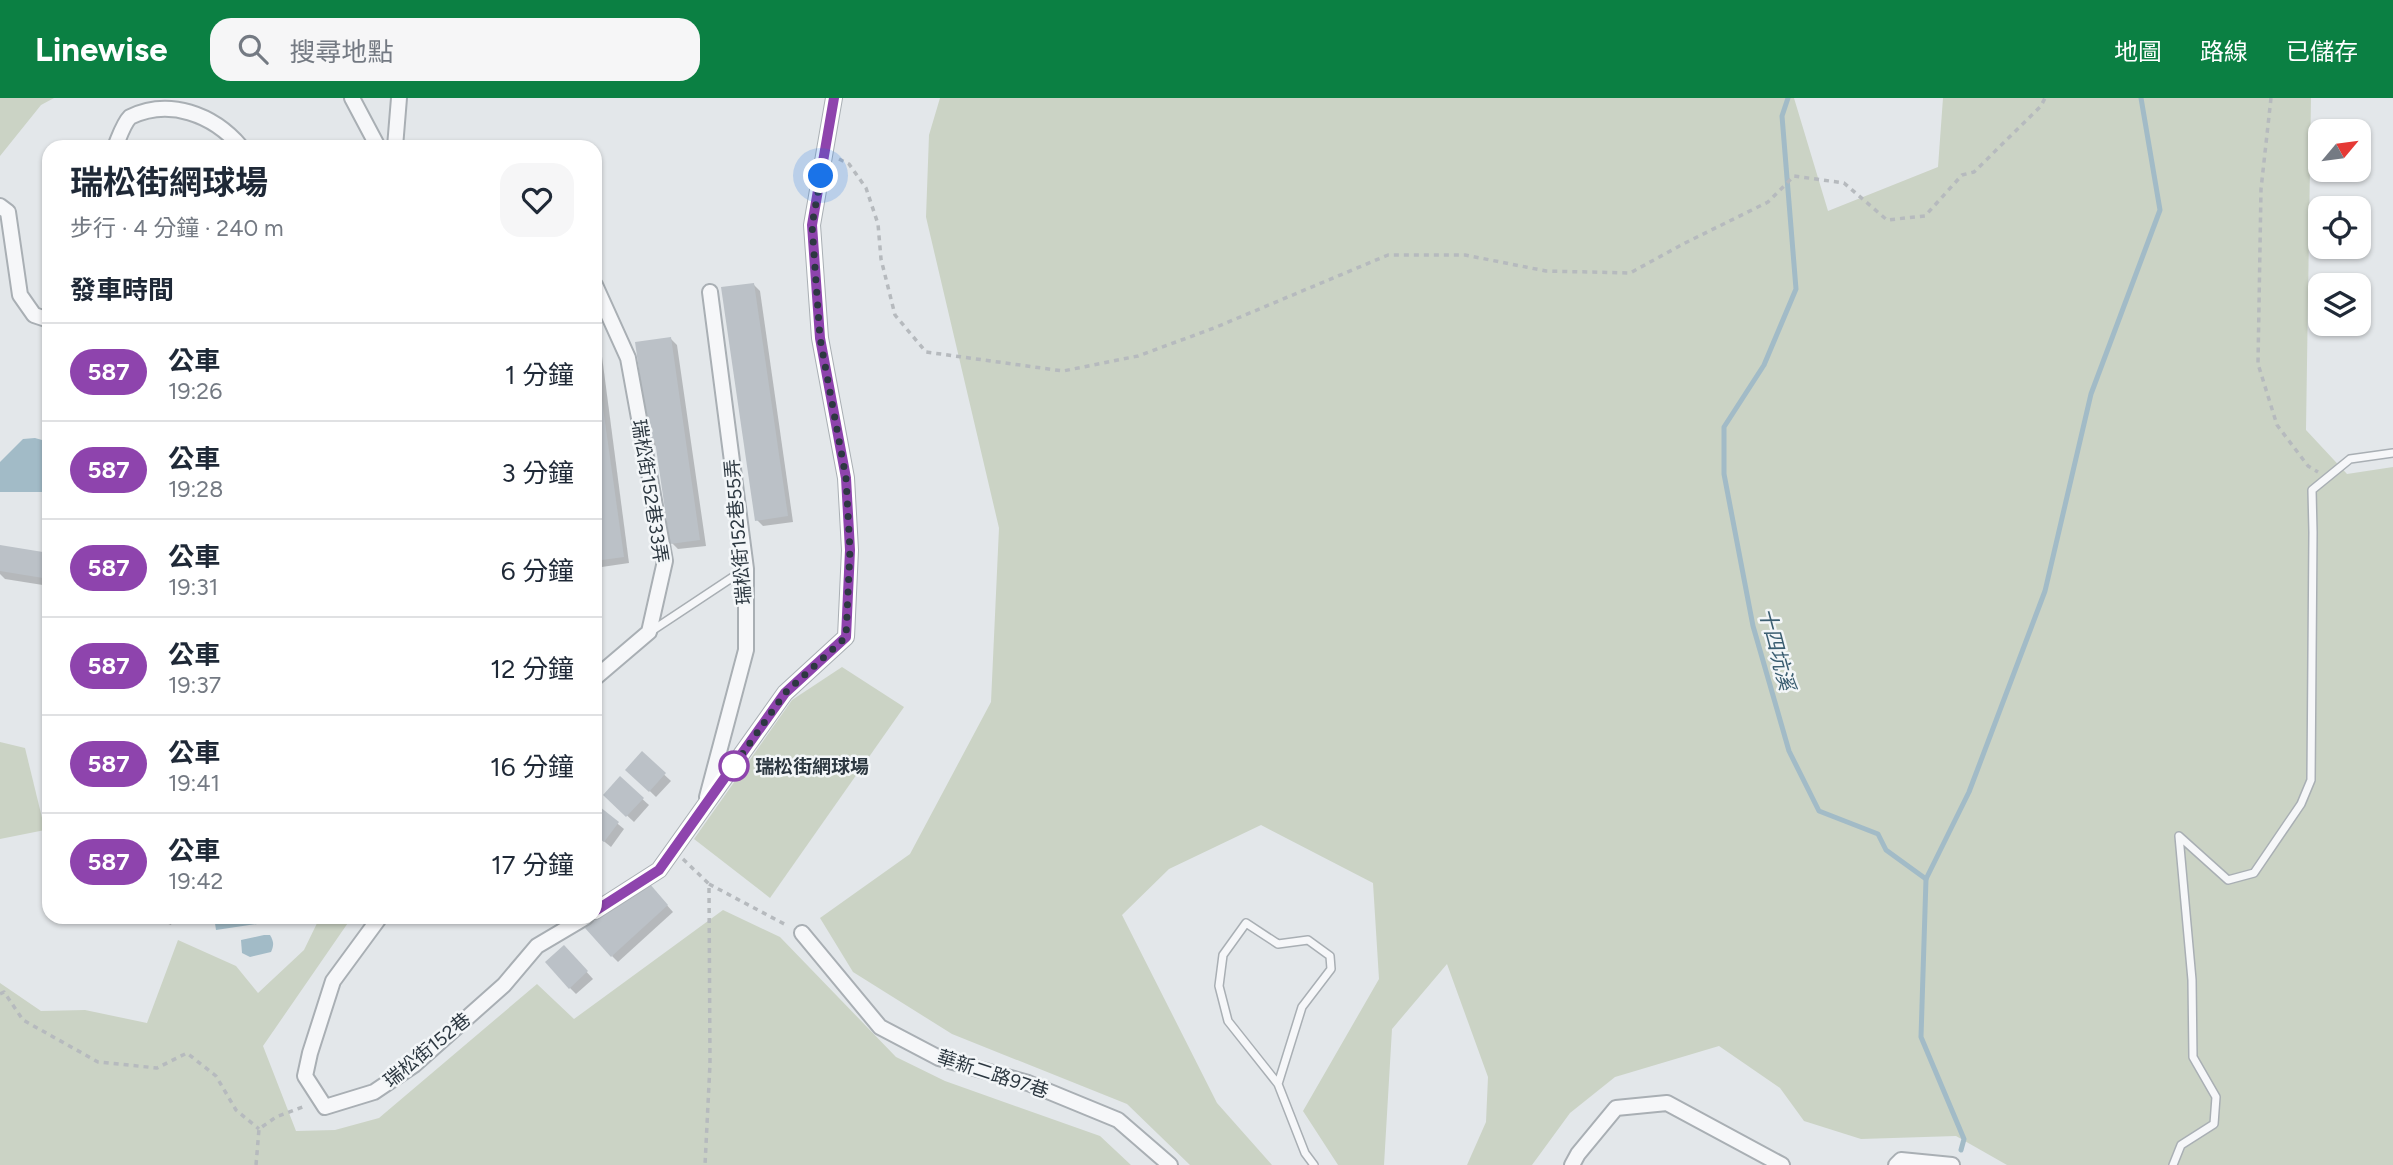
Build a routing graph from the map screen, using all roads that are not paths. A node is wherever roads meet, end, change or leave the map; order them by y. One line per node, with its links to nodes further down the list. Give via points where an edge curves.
1 (352, 98): 6 (street)
2 (399, 98): 7 (street)
3 (834, 98): 16 (street, via 812,225 820,338 846,478 850,550 846,637 785,693)
4 (118, 140): 5 (street, via 128,119 151,103 170,99 197,108)
5 (235, 140)
6 (373, 140)
7 (396, 140)
8 (0, 206): 11 (street, via 8,212 20,295 34,315)
9 (710, 292): 13 (street, 瑞松街152巷55弄)
10 (602, 300): 14 (street, 瑞松街152巷33弄, via 628,358 665,561)
11 (42, 318)
12 (2393, 453): 28 (lane, via 2350,459 2312,490 2311,780 2301,804 2254,873 2228,880 2179,836 2192,980 2193,1057 2216,1097 2214,1124 2181,1145)
13 (746, 569): 14 (lane); 16 (street, 瑞松街152巷55弄, via 746,650)
14 (649, 632): 15 (street)
15 (602, 672)
16 (704, 809): 17 (street, via 659,870)
17 (602, 907)
18 (375, 924): 19 (street, 瑞松街152巷, via 333,981 305,1076 325,1107 374,1093 414,1065 504,985 537,946)
19 (574, 924)
20 (802, 933): 22 (street, 華新二路97巷, via 880,1027 939,1058 1028,1083 1118,1120)
21 (1278, 1084): 21 (lane, via 1228,1021 1219,986 1223,955 1246,923 1278,944 1308,940 1329,956 1331,969 1302,1007); 23 (lane)
22 (1170, 1165)
23 (1314, 1165)
24 (1572, 1165): 25 (street, via 1616,1108 1667,1103)
25 (1782, 1165)
26 (1896, 1165): 27 (street, via 1901,1160)
27 (1952, 1165)
28 (2173, 1165)

